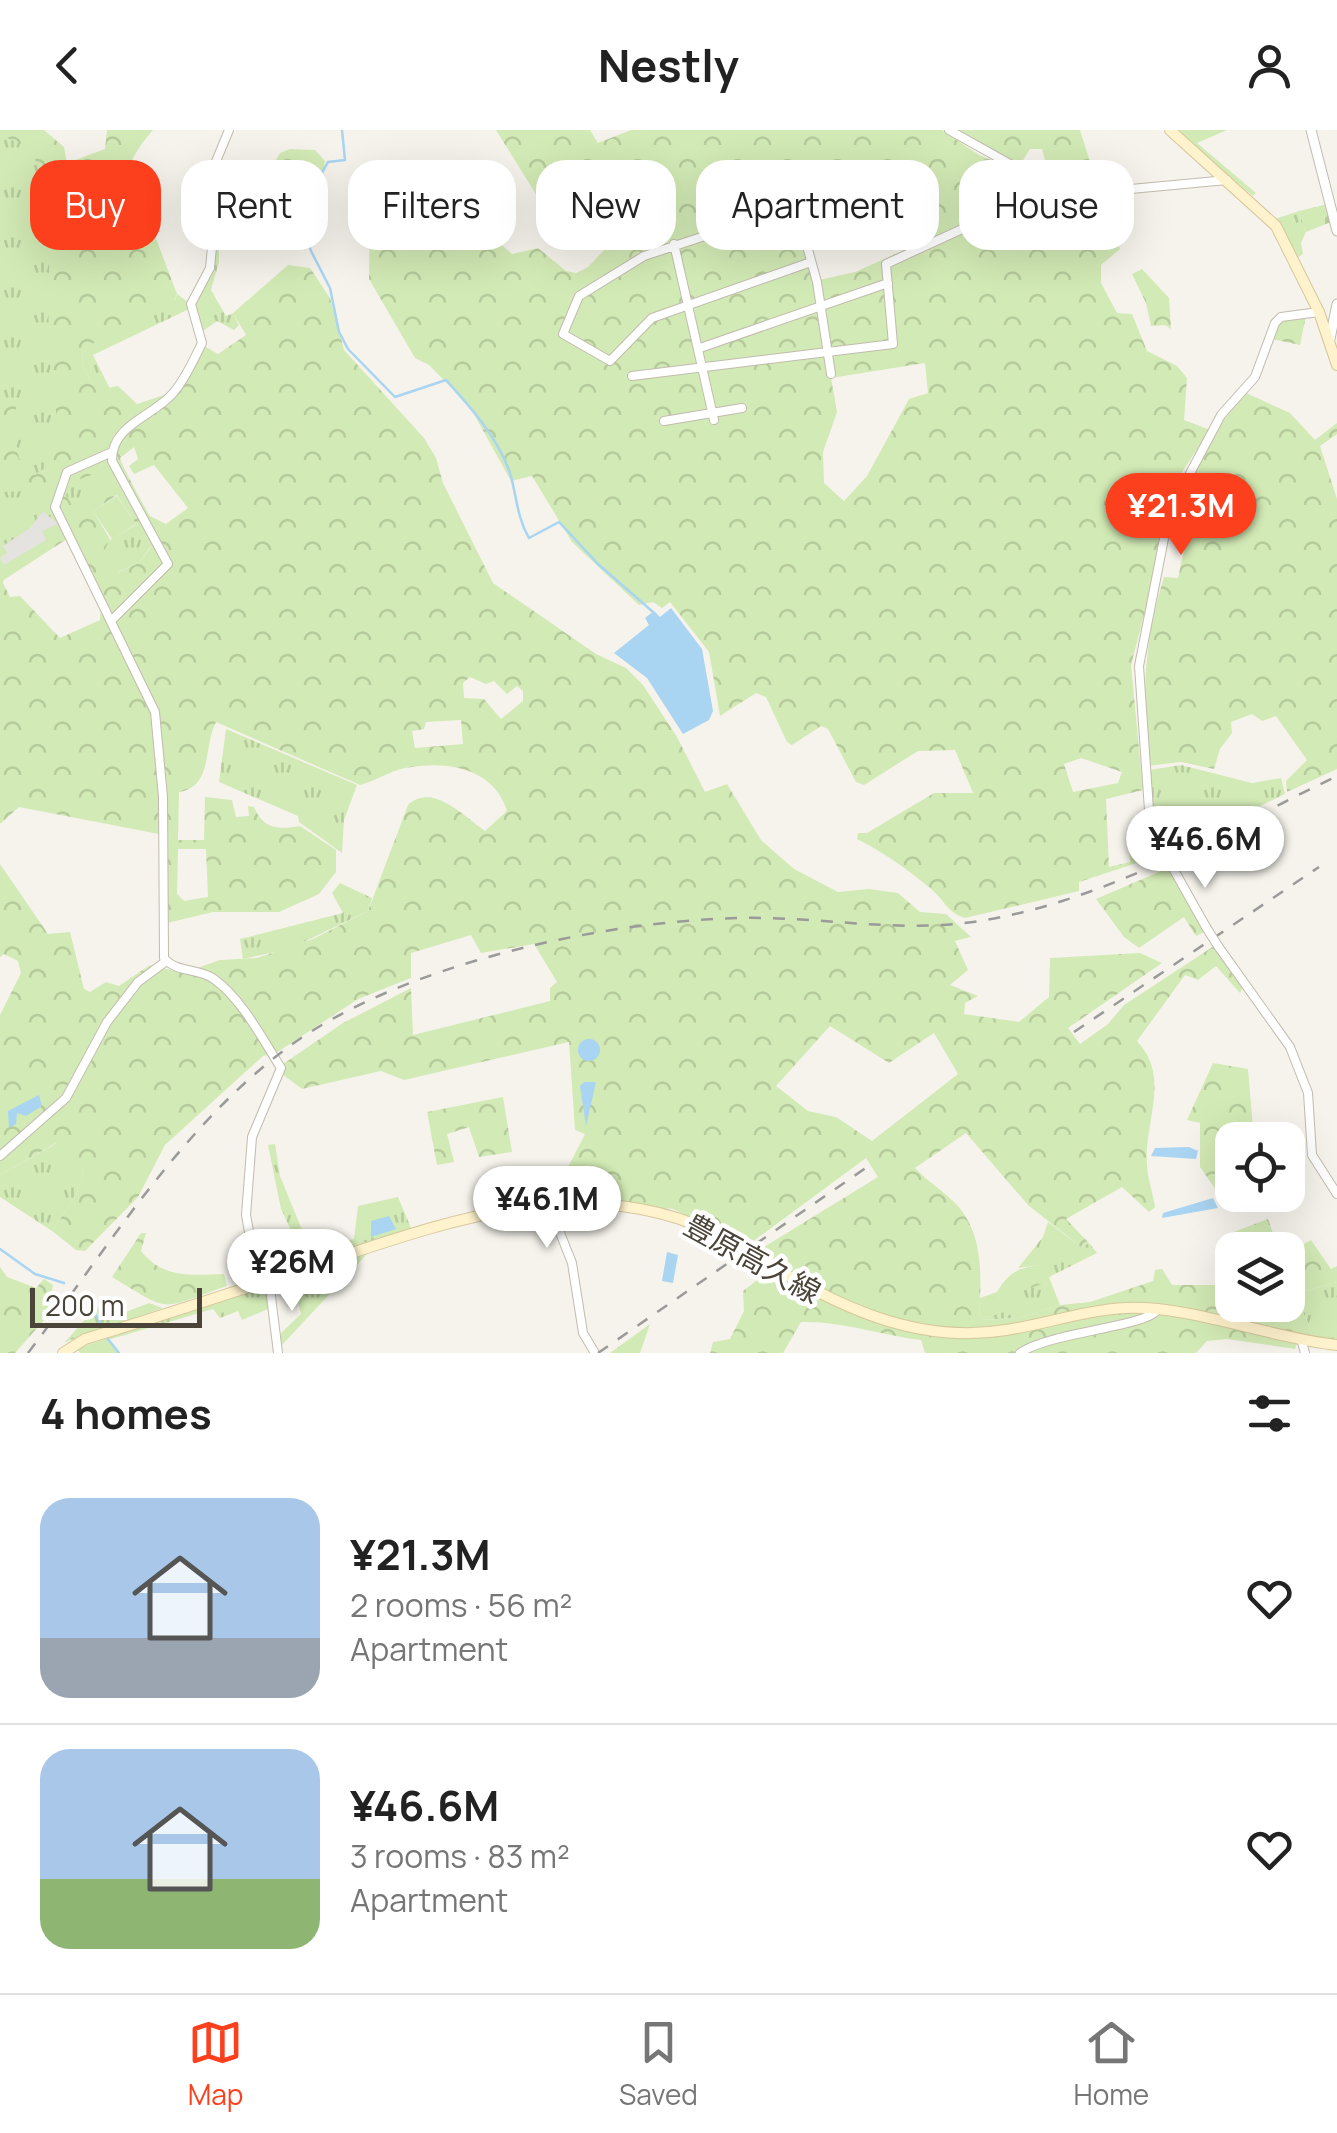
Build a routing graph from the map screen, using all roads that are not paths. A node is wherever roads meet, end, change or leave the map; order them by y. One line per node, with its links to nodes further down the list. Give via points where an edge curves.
1 (229, 130): 29 (street, via 207,183 214,237 210,268 192,304 202,343 175,392 132,424)
2 (948, 130): 5 (street)
3 (1170, 130): 6 (main road)
4 (1311, 130): 9 (street)
5 (1000, 160)
6 (1227, 180): 7 (street); 18 (main road, via 1276,226)
7 (1134, 189)
8 (959, 230): 14 (street, via 886,264)
9 (1337, 231)
10 (676, 243): 13 (street, via 796,206)
11 (659, 250): 15 (street, via 579,296 564,334 610,361 652,318)
12 (676, 250): 15 (street)
13 (811, 262): 15 (street); 17 (street)
14 (888, 283): 17 (street); 21 (street, via 893,344)
15 (690, 304): 20 (street)
16 (1337, 304): 19 (street)
17 (820, 305): 20 (street); 21 (street)
18 (1319, 312): 19 (main road); 33 (street, bridge, via 1274,322 1255,377 1221,414 1172,502 1139,666 1149,810 1161,844 1206,928 1290,1047 1308,1093 1310,1146)
19 (1330, 340): 22 (main road)
20 (700, 348): 23 (street)
21 (827, 352): 23 (street); 24 (street)
22 (1337, 365)
23 (704, 368): 25 (street); 27 (street)
24 (830, 374)
25 (632, 376)
26 (742, 408): 27 (street)
27 (713, 416): 28 (street)
28 (664, 421)
29 (112, 452): 30 (street, via 168,564); 30 (street, via 67,472 54,503)
30 (111, 621): 31 (street, via 155,712)
31 (165, 962): 32 (street, via 138,982 107,1022 66,1098); 35 (street, via 223,987 282,1068 252,1137 246,1215)
32 (0, 1156)
33 (1337, 1194)
34 (549, 1205): 35 (main road, 豊原高久線, via 462,1220); 36 (main road, 豊原高久線, bridge, via 650,1208 687,1219 847,1309 893,1324 1001,1331 1126,1308); 41 (street)
35 (271, 1279): 39 (main road, 豊原高久線, via 84,1339); 40 (street)
36 (1157, 1310): 38 (main road, 豊原高久線); 42 (street, via 1145,1320 1079,1330)
37 (1337, 1345): 38 (main road, 豊原高久線)
38 (1304, 1347)
39 (63, 1353)
40 (278, 1353)
41 (595, 1353)
42 (1020, 1353)

